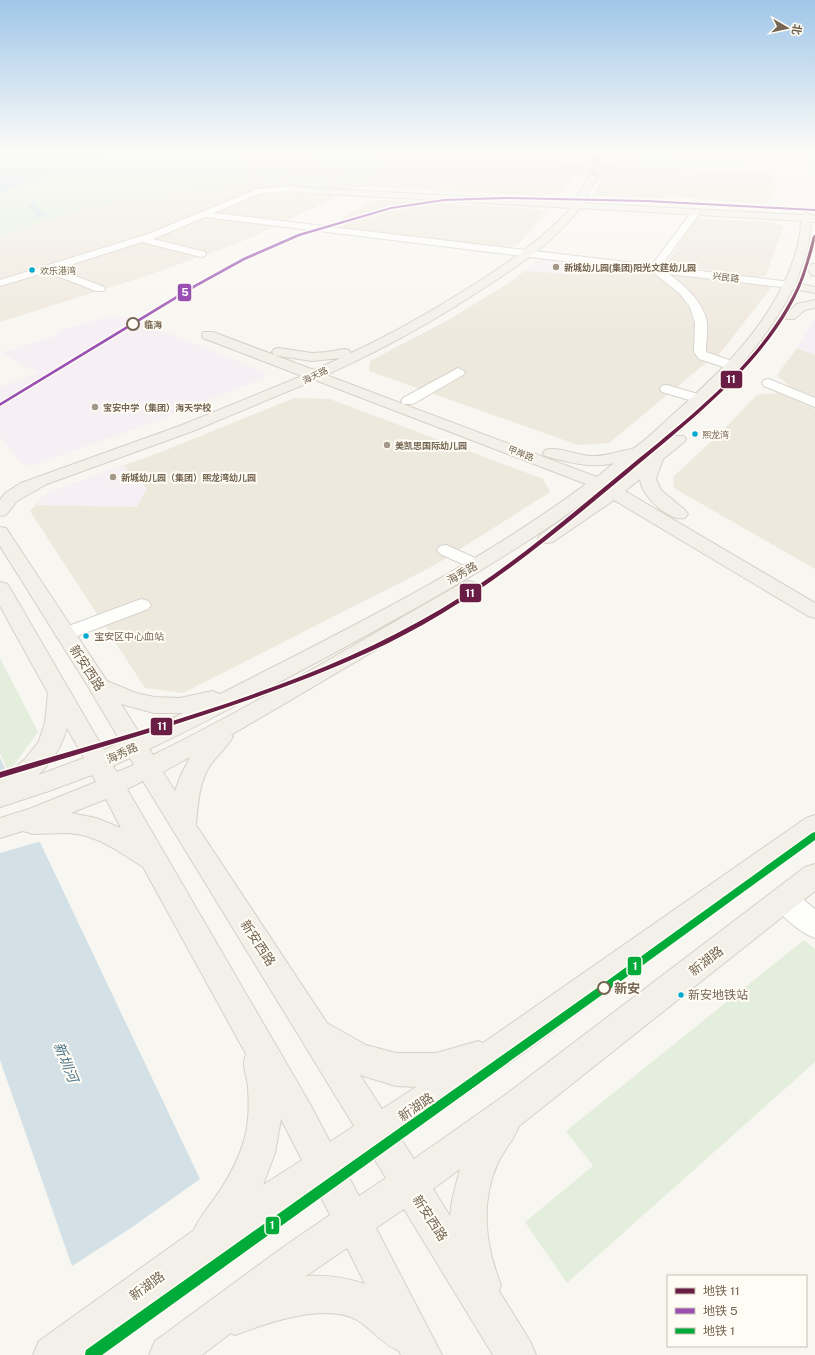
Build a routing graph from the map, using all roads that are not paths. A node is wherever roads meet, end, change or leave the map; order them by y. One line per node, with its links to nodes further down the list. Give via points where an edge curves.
1 (566, 213): 8 (main road, 海天路, via 554,230)
2 (694, 213): 10 (street)
3 (701, 213): 6 (main road)
4 (735, 213): 6 (main road)
5 (208, 214): 7 (street); 8 (street, 兴民路)
6 (810, 217): 12 (main road, 海秀路, via 806,232)
7 (143, 239): 9 (street); 11 (street)
8 (524, 252): 10 (street, 兴民路); 18 (main road, 海天路, via 456,302)
9 (201, 254)
10 (656, 268): 12 (street, 兴民路); 20 (street, via 680,288 695,308 701,321 700,352 703,356)
11 (49, 269): 13 (street); 14 (street)
12 (809, 273): 16 (main road, 海秀路); 20 (main road, 海秀路)
13 (0, 283)
14 (100, 289)
15 (815, 304): 16 (main road, via 801,307)
16 (790, 316): 33 (main road, 海秀路, via 762,354 716,404)
17 (214, 333): 19 (main road, 甲岸路)
18 (358, 351): 19 (main road, via 322,358); 21 (main road, 海天路); 23 (main road, via 345,368)
19 (269, 354): 21 (main road, 甲岸路); 27 (main road, via 284,374 276,383)
20 (733, 366): 29 (main road, 海秀路)
21 (314, 371): 23 (main road, 甲岸路); 25 (main road, 海天路); 27 (main road, 海天路); 28 (main road, 甲岸路)
22 (458, 372): 30 (street)
23 (350, 379): 25 (main road); 28 (main road); 32 (main road, 甲岸路)
24 (769, 383): 31 (street)
25 (280, 390): 37 (main road, 海天路, via 148,443 40,481 11,496)
26 (667, 390): 29 (street)
27 (261, 392): 36 (main road, 海天路, via 136,441)
28 (383, 392): 30 (main road, 甲岸路)
29 (700, 398): 33 (main road, 海秀路)
30 (408, 401): 34 (main road, 甲岸路)
31 (815, 403)
32 (515, 451): 35 (main road, 甲岸路); 39 (main road, via 563,477 570,485 571,494)
33 (651, 451): 34 (main road, via 600,462); 35 (main road, 海秀路); 38 (main road, via 649,487)
34 (551, 453): 35 (main road, 甲岸路)
35 (611, 483): 38 (main road, 甲岸路); 39 (main road, 海秀路)
36 (8, 485)
37 (0, 511)
38 (672, 518): 39 (main road, via 610,509); 44 (main road, 甲岸路); 46 (main road, 甲岸路)
39 (561, 520): 42 (main road, 海秀路); 51 (main road, 海秀路, via 491,574)
40 (0, 532): 47 (main road, 新安西路)
41 (446, 550): 42 (street)
42 (476, 565): 50 (main road, 海秀路)
43 (0, 588): 49 (main road)
44 (815, 595)
45 (141, 605): 47 (street)
46 (815, 612)
47 (65, 634): 48 (main road, 新安西路)
48 (99, 686): 50 (main road, via 141,704 165,707 191,704); 52 (main road, 新安西路)
49 (59, 691): 54 (main road); 55 (main road, via 56,725 50,742 40,758)
50 (244, 691): 52 (main road, 海秀路)
51 (239, 721): 53 (main road, 海秀路); 58 (main road, via 197,764 186,796)
52 (135, 747): 53 (main road, 新安西路); 54 (main road, 海秀路)
53 (149, 768): 54 (main road, 海秀路); 58 (main road, 新安西路)
54 (107, 774): 55 (main road, 海秀路); 56 (main road, 海秀路); 60 (main road)
55 (8, 791)
56 (33, 821): 59 (main road); 60 (main road, via 73,823 97,828 122,838)
57 (815, 825): 66 (main road, 新湖路)
58 (183, 826): 64 (main road, 新安西路)
59 (0, 829)
60 (156, 862): 65 (main road)
61 (815, 876): 62 (main road, 新湖路)
62 (785, 900): 63 (street); 67 (main road, 新湖路)
63 (815, 926)
64 (314, 1031): 66 (main road, via 345,1053 371,1064 397,1070 444,1068); 68 (main road, 新安西路)
65 (252, 1035): 69 (main road); 72 (main road, via 266,1093 267,1114 263,1139 242,1190 228,1213)
66 (507, 1046): 68 (main road, 新湖路)
67 (518, 1107): 70 (main road, 新湖路); 75 (main road, via 498,1130 474,1176 468,1221 471,1248 480,1279)
68 (377, 1133): 69 (main road, 新湖路); 70 (main road, 新安西路)
69 (325, 1166): 71 (main road); 72 (main road, 新湖路)
70 (409, 1184): 71 (main road, 新湖路); 75 (main road, 新安西路)
71 (353, 1222): 73 (main road, 新湖路, via 299,1258); 74 (main road)
72 (199, 1248): 76 (main road, 新湖路)
73 (215, 1322): 74 (main road, via 278,1299 299,1295 334,1294 364,1302 380,1310); 77 (main road, 新湖路)
74 (421, 1352)
75 (514, 1353)
76 (53, 1355)
77 (169, 1355)

